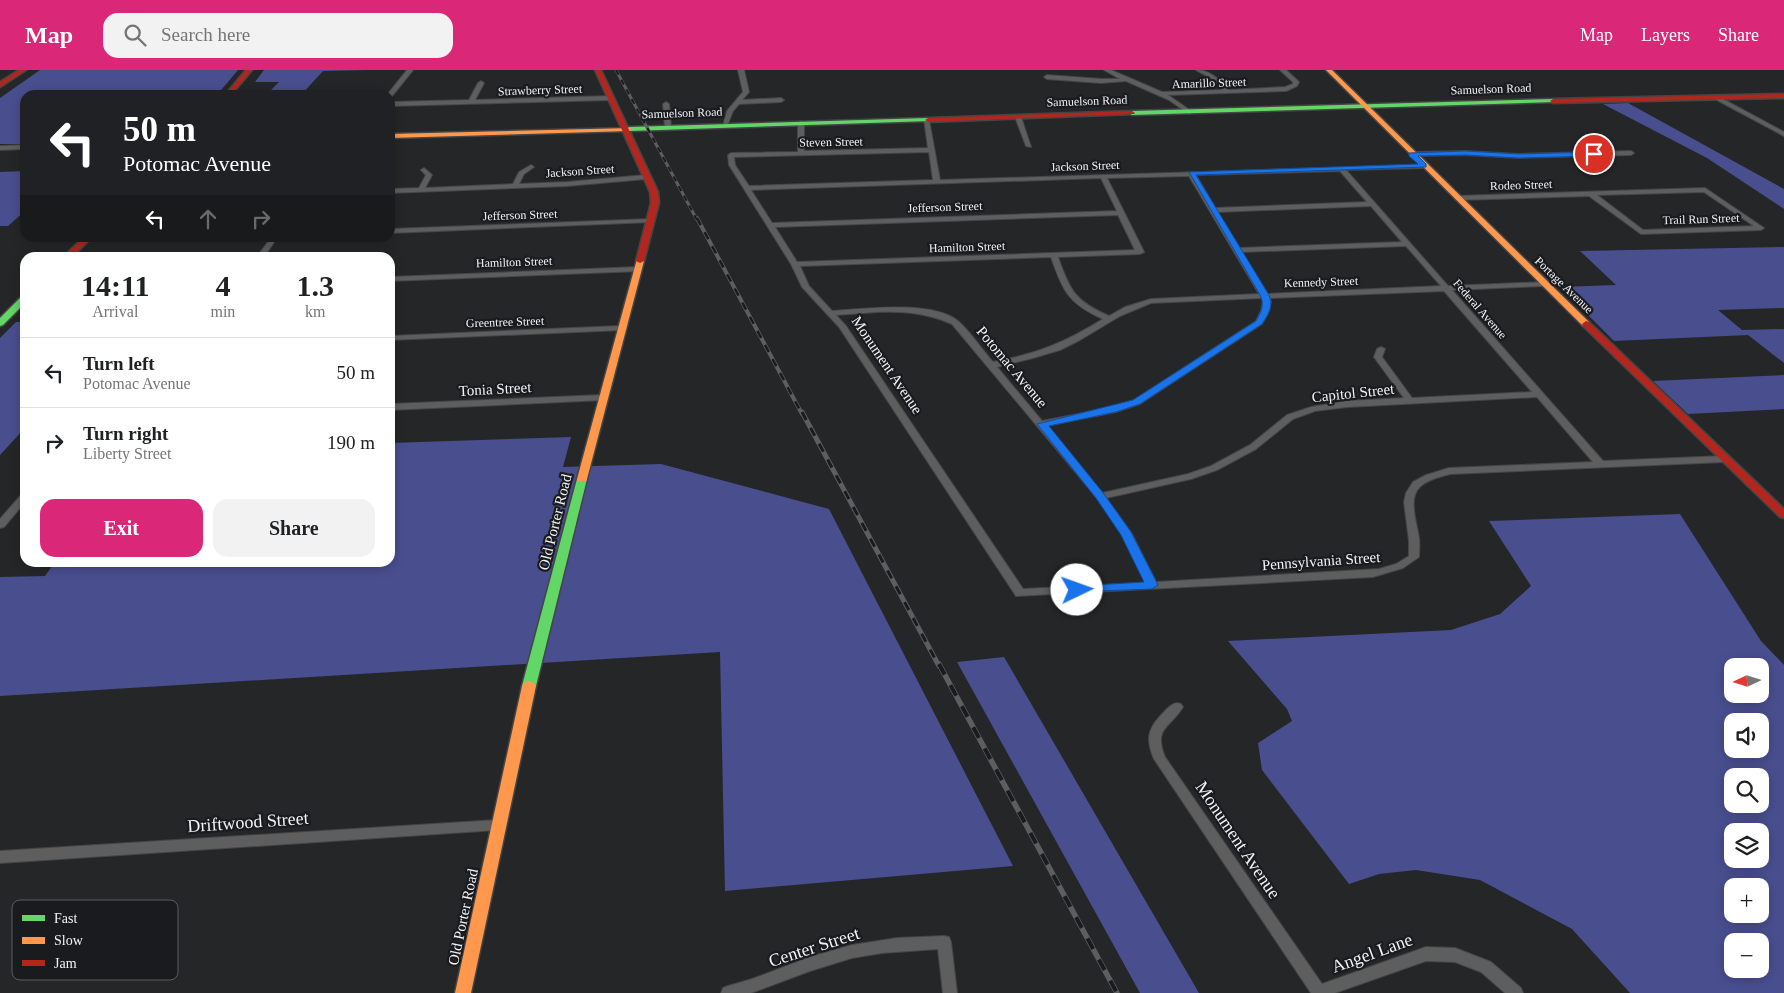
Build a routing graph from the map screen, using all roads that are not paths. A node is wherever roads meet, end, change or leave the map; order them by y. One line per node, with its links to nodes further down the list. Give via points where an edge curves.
1 (6, 70): 11 (main road)
2 (23, 70): 15 (main road)
3 (250, 70): 16 (main road)
4 (410, 70): 17 (street)
5 (598, 70): 21 (main road, Old Porter Road)
6 (741, 70): 26 (street, via 747,88)
7 (1106, 70): 13 (street)
8 (1199, 70): 18 (street, via 1213,77)
9 (1283, 70): 18 (street, Amarillo Street, via 1294,78 1296,82 1292,87)
10 (1329, 70): 29 (main road, Portage Avenue)
11 (0, 74)
12 (1047, 77): 13 (street, via 1101,82)
13 (1125, 80): 19 (street)
14 (481, 83): 25 (street, Strawberry Street)
15 (0, 86)
16 (232, 90)
17 (394, 90)
18 (1227, 92): 19 (street, Amarillo Street)
19 (1161, 94): 23 (street)
20 (1784, 96): 22 (main road, Samuelson Road)
21 (611, 98): 25 (street, Strawberry Street); 36 (main road, Old Porter Road)
22 (1717, 98): 29 (main road, Samuelson Road); 37 (street)
23 (1170, 99): 30 (street); 30 (street, via 1176,100)
24 (781, 100): 26 (street)
25 (471, 102): 27 (street, Strawberry Street)
26 (738, 102): 34 (street, via 727,115)
27 (395, 104)
28 (666, 104): 35 (street)
29 (1366, 106): 30 (main road, Samuelson Road); 45 (main road, Portage Avenue)
30 (1185, 112): 31 (main road, Samuelson Road)
31 (1018, 117): 32 (main road, Samuelson Road); 39 (street)
32 (926, 120): 33 (main road, Samuelson Road); 42 (street)
33 (801, 123): 34 (main road, Samuelson Road); 44 (street)
34 (725, 125): 35 (main road, Samuelson Road)
35 (668, 127): 36 (main road, Samuelson Road)
36 (625, 128): 38 (main road, Samuelson Road); 52 (main road, Old Porter Road)
37 (1784, 134)
38 (395, 136)
39 (1029, 146)
40 (20, 147): 41 (street)
41 (0, 148)
42 (932, 150): 44 (street, Steven Street); 54 (street)
43 (1631, 153): 45 (street)
44 (801, 154): 46 (street, Steven Street)
45 (1412, 154): 48 (main road, Portage Avenue)
46 (731, 156): 56 (street, Monument Avenue, via 732,165)
47 (531, 166): 55 (street, Jackson Street, via 521,173)
48 (1424, 166): 49 (street, Jackson Street); 60 (main road, Portage Avenue)
49 (1341, 168): 51 (street, Jackson Street); 61 (street, Federal Avenue)
50 (424, 170): 57 (street, via 429,175)
51 (1191, 174): 53 (street, Jackson Street); 62 (street)
52 (646, 176): 55 (street, Jackson Street, via 588,183); 64 (main road, Old Porter Road, via 654,192 655,203)
53 (1103, 177): 54 (street, Jackson Street); 63 (street)
54 (937, 182): 56 (street, Jackson Street)
55 (515, 186): 57 (street, Jackson Street)
56 (746, 188): 65 (street, Monument Avenue)
57 (421, 190): 58 (street, Jackson Street)
58 (395, 191)
59 (1591, 194): 60 (street, Rodeo Street); 66 (street, Rodeo Street, via 1705,190); 66 (street, Trail Run Street, via 1641,232)
60 (1457, 198): 76 (main road, Portage Avenue)
61 (1372, 204): 62 (street); 69 (street, Federal Avenue)
62 (1214, 210): 70 (street)
63 (1120, 212): 65 (street, Jefferson Street); 72 (street, Hamilton Street, via 1140,252)
64 (650, 221): 67 (street, Jefferson Street); 74 (main road, Old Porter Road)
65 (769, 224): 73 (street, Monument Avenue)
66 (1761, 228)
67 (395, 231)
68 (83, 242): 71 (main road)
69 (1407, 244): 70 (street); 77 (street, Federal Avenue)
70 (1239, 250): 78 (street)
71 (72, 252)
72 (1054, 255): 73 (street, Hamilton Street); 81 (street, via 1064,285 1073,298)
73 (795, 264): 80 (street, Monument Avenue, via 806,287)
74 (638, 269): 75 (street, Hamilton Street); 83 (main road, Old Porter Road)
75 (395, 279)
76 (1544, 284): 77 (street, Kennedy Street); 92 (main road, Portage Avenue)
77 (1446, 289): 78 (street, Kennedy Street); 87 (street, Federal Avenue)
78 (1265, 295): 81 (street, Kennedy Street, via 1151,301); 91 (street, via 1265,311 1259,322 1137,402)
79 (20, 303): 82 (main road)
80 (829, 313): 86 (street, Potomac Avenue, via 921,310 942,314 955,322); 99 (street, Monument Avenue, via 842,326)
81 (1108, 318): 86 (street, Kennedy Street, via 1068,343 1044,353)
82 (0, 323)
83 (620, 328): 84 (street, Greentree Street); 88 (main road, Old Porter Road)
84 (395, 338)
85 (1381, 349): 89 (street, via 1378,357)
86 (993, 365): 91 (street, Potomac Avenue)
87 (1539, 394): 89 (street, Capitol Street); 93 (street, Federal Avenue)
88 (602, 398): 90 (street, Tonia Street); 101 (main road, Old Porter Road, via 533,667)
89 (1410, 401): 94 (street, Capitol Street, via 1347,404 1300,413 1290,417 1254,447 1214,468)
90 (395, 408)
91 (1042, 424): 94 (street, Potomac Avenue)
92 (1724, 459): 93 (street, Pennsylvania Street); 96 (main road, Portage Avenue)
93 (1601, 465): 98 (street, Pennsylvania Street, via 1449,472 1427,476 1412,488 1407,502 1416,540 1414,557 1388,572)
94 (1100, 496): 98 (street, Potomac Avenue, via 1127,534)
95 (20, 502): 97 (street)
96 (1784, 515)
97 (0, 525)
98 (1152, 585): 99 (street, Pennsylvania Street)
99 (1020, 593)
100 (1177, 707): 103 (street, Monument Avenue, via 1158,726 1153,735 1154,748)
101 (498, 824): 102 (street, Driftwood Street); 104 (main road, Old Porter Road)
102 (0, 857)
103 (1319, 992): 107 (street, Angel Lane, via 1426,954 1455,955 1486,967)
104 (462, 993)
105 (728, 993): 106 (street, Center Street, via 754,987 847,952 879,946 944,942)
106 (950, 993)
107 (1516, 993)

